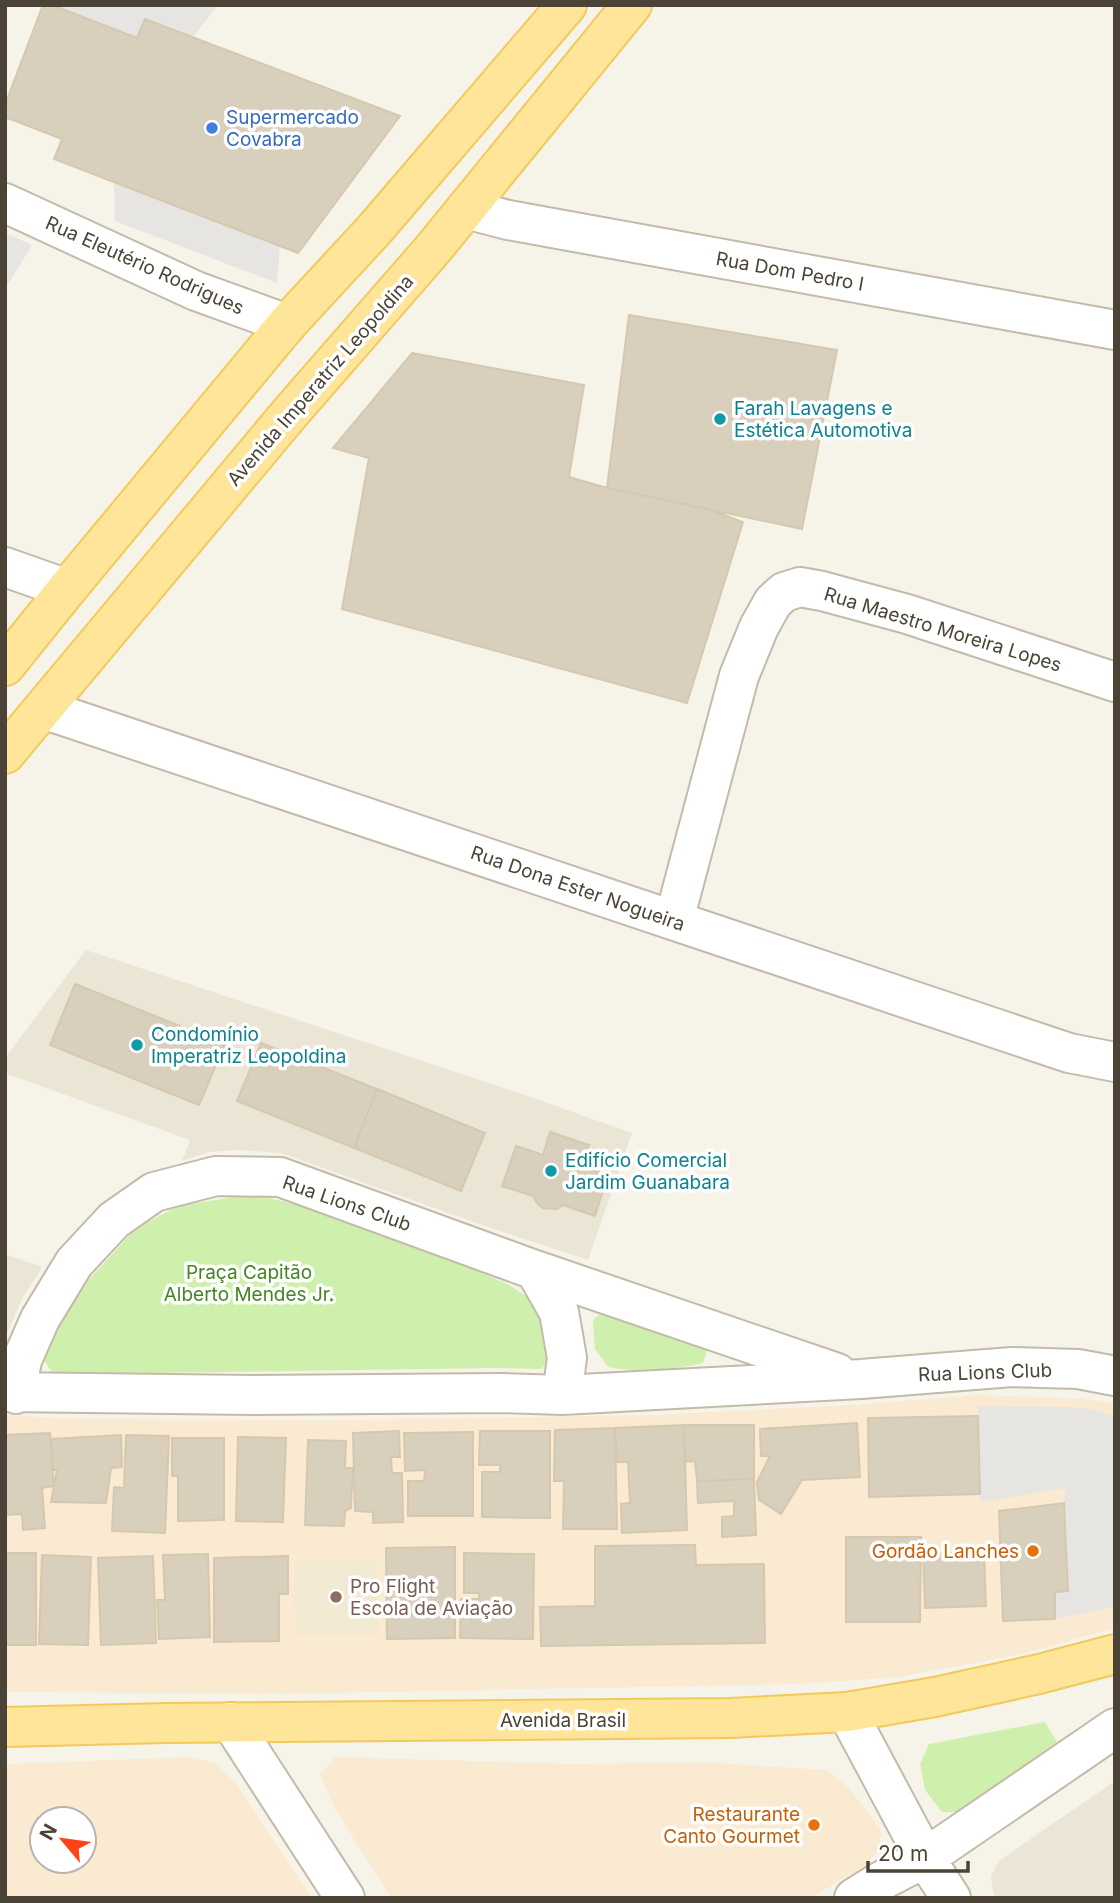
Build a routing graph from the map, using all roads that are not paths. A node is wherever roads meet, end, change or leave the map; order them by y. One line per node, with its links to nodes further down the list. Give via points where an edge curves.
1 (567, 5): 3 (main road)
2 (632, 5): 5 (main road, Avenida Imperatriz Leopoldina)
3 (459, 130): 5 (main road, via 458,196); 6 (main road)
4 (5, 203): 6 (street, Rua Eleutério Rodrigues, via 196,291)
5 (466, 209): 7 (street, Rua Dom Pedro I); 12 (main road, Avenida Imperatriz Leopoldina)
6 (287, 324): 9 (main road)
7 (1115, 330)
8 (5, 567): 9 (street)
9 (67, 589): 10 (main road)
10 (5, 666)
11 (1115, 682): 14 (street, Rua Maestro Moreira Lopes, via 834,594 800,587 784,592 773,602 739,676)
12 (43, 709): 13 (main road, Avenida Imperatriz Leopoldina); 14 (street, Rua Dona Ester Nogueira)
13 (5, 754)
14 (674, 920): 15 (street, Rua Dona Ester Nogueira, via 1069,1053)
15 (1115, 1062)
16 (535, 1270): 18 (street, Rua Lions Club); 19 (street, Rua Lions Club, via 280,1177 216,1176 155,1192 106,1228 74,1263 40,1319); 20 (street, via 559,1312 567,1358)
17 (1115, 1376): 18 (street, Rua Lions Club, via 1078,1369 1012,1367)
18 (856, 1379): 20 (street, Rua Lions Club)
19 (10, 1393): 20 (street, Rua Lions Club)
20 (562, 1395)
21 (1115, 1654): 22 (main road, Avenida Brasil, via 935,1697)
22 (848, 1712): 23 (main road, Avenida Brasil, via 730,1718); 26 (street)
23 (231, 1722): 24 (main road, Avenida Brasil); 27 (street)
24 (5, 1727)
25 (1115, 1728): 26 (street)
26 (925, 1858): 28 (street); 29 (street)
27 (345, 1898)
28 (854, 1898)
29 (951, 1898)

